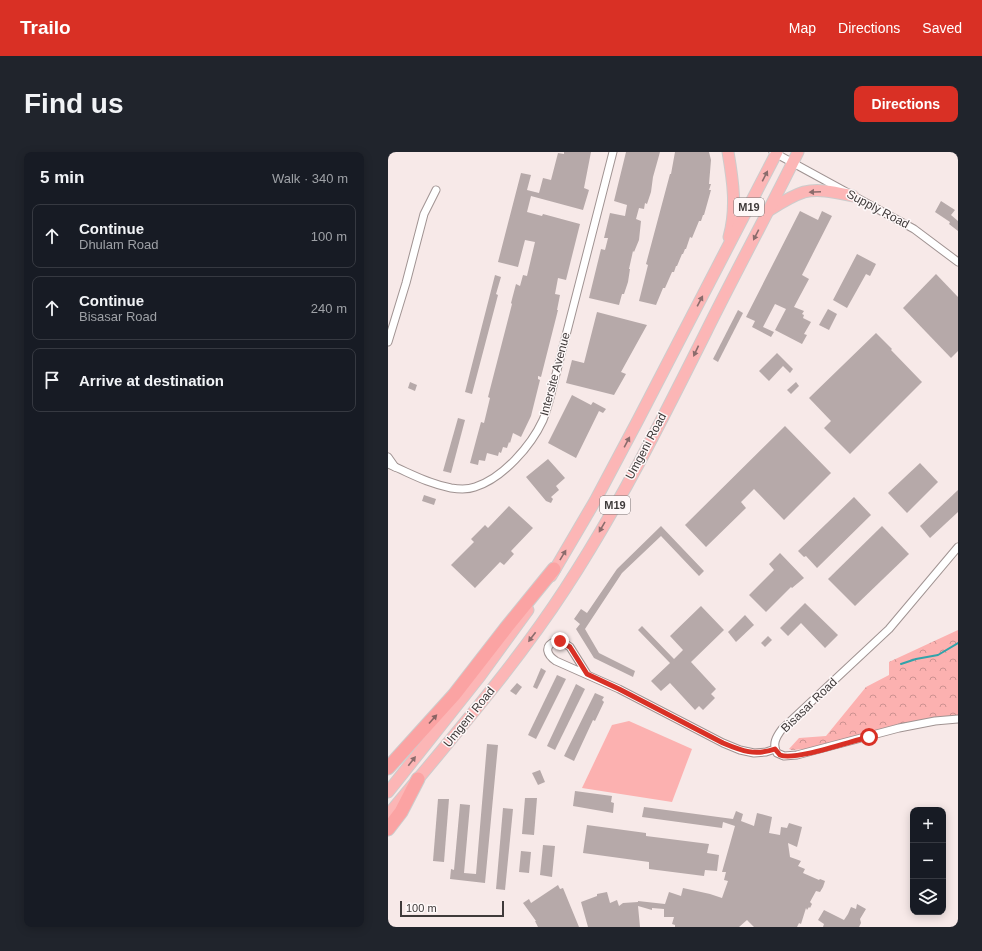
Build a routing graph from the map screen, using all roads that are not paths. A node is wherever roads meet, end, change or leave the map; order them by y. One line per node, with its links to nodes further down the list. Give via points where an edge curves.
1 (613, 152): 13 (street, Intersite Avenue, via 554,382 543,419 532,439 520,455 502,471 474,488 438,485 421,480)
2 (728, 152): 9 (highway, via 734,214)
3 (798, 152): 5 (highway, Umgeni Road / M19)
4 (775, 153): 5 (street, Supply Road); 9 (highway, Umgeni Road / M19, one-way to 4)
5 (793, 163): 7 (street, Supply Road); 8 (highway, Umgeni Road / M19)
6 (436, 190): 11 (street, via 424,214)
7 (853, 196): 8 (highway, one-way to 8, via 804,192); 10 (street, Supply Road, via 914,229)
8 (768, 211): 20 (highway, Umgeni Road / M19, one-way to 20, via 617,501 573,575 501,678)
9 (722, 260): 15 (highway, Umgeni Road / M19, one-way to 9, via 595,501)
10 (958, 262)
11 (388, 342)
12 (388, 457): 13 (street, Intersite Avenue)
13 (392, 465)
14 (958, 547): 18 (street, Bisasar Road, via 889,629 782,730 775,741)
15 (554, 569): 19 (highway, one-way to 15, via 454,696); 21 (highway, Umgeni Road / M19, one-way to 15, via 480,676)
16 (587, 674): 16 (street, via 550,657 550,644 556,641 567,644); 18 (street, via 740,750 754,753)
17 (958, 718): 18 (street, via 899,728 794,756 784,756)
18 (775, 749)
19 (388, 768)
20 (418, 779): 22 (highway, Umgeni Road / M19); 23 (highway, via 401,812)
21 (388, 792)
22 (388, 815)
23 (388, 829)

